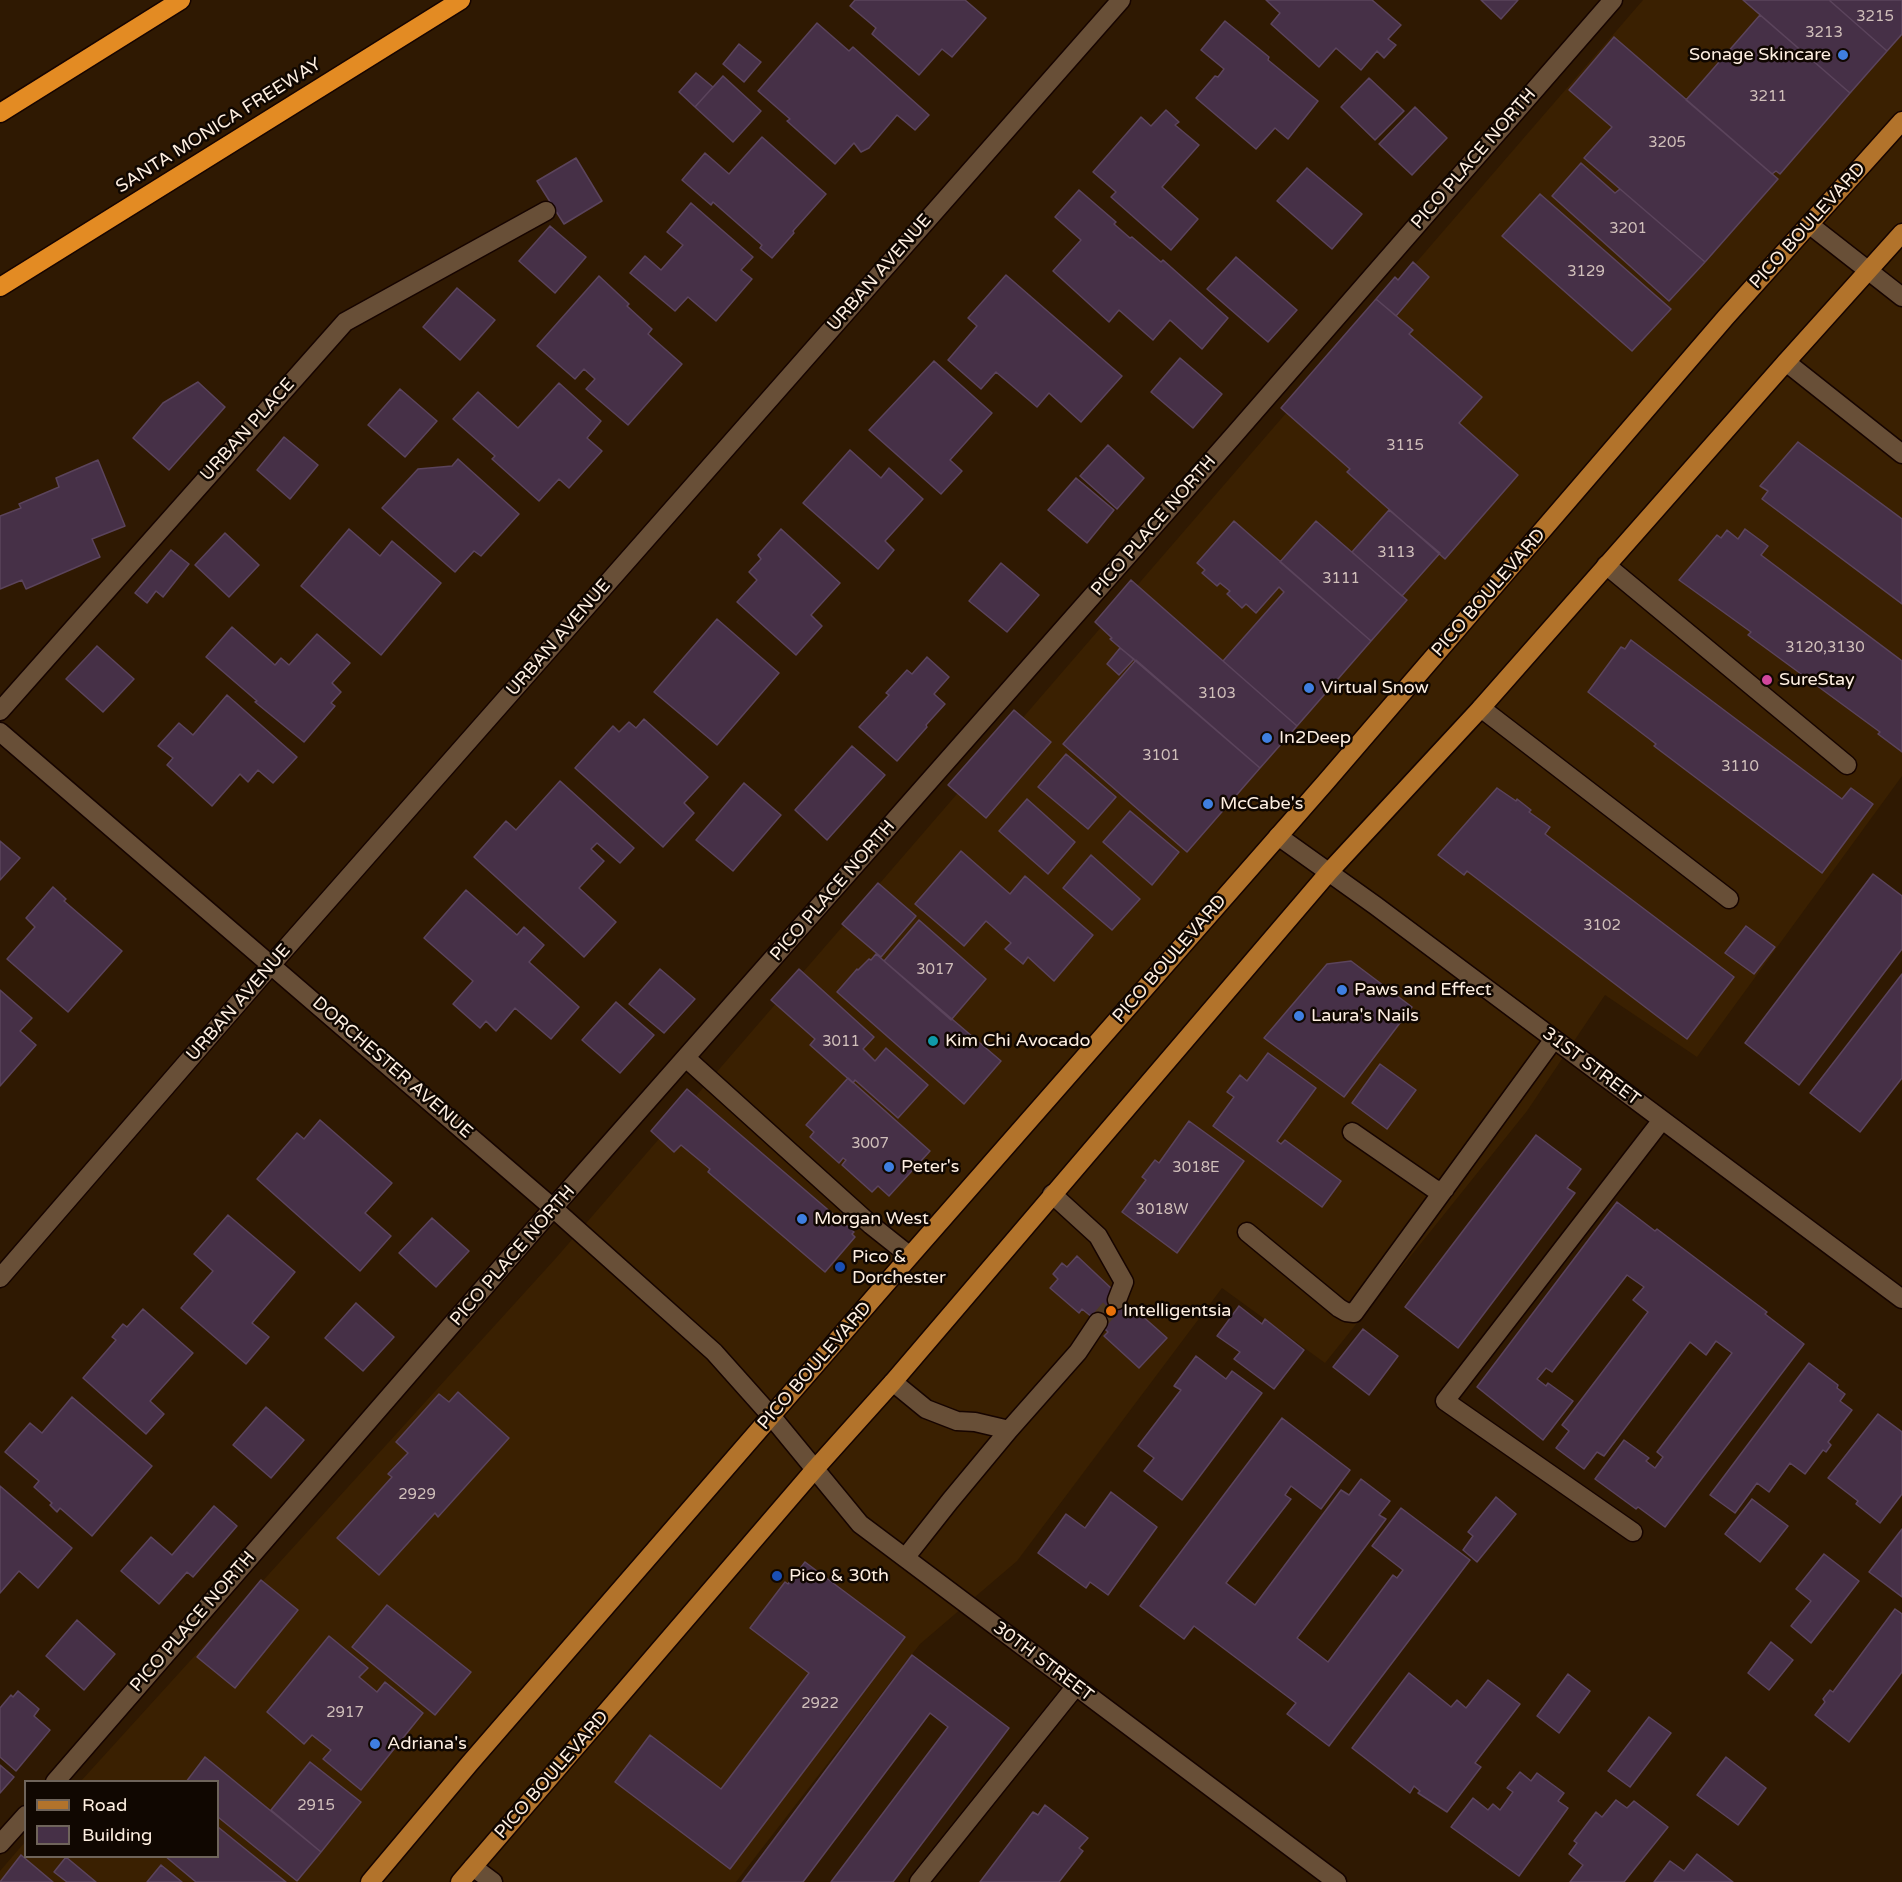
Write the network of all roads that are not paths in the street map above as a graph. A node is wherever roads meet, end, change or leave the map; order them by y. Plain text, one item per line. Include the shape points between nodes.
1 (163, 0) edge
2 (181, 0) edge
3 (461, 0) edge
4 (1120, 0) edge
5 (1612, 0) edge
6 (37, 90) junction
7 (0, 113) edge
8 (1902, 121) edge
9 (546, 211) dead end
10 (1810, 225) junction
11 (1902, 233) edge
12 (1869, 270) junction
13 (0, 287) edge
14 (1902, 297) edge
15 (1786, 362) junction
16 (1902, 454) edge
17 (1606, 565) junction
18 (1481, 708) junction
19 (0, 711) edge
20 (0, 732) edge
21 (1847, 765) dead end
22 (1278, 836) junction
23 (1329, 872) junction
24 (1729, 899) dead end
25 (272, 964) junction
26 (1554, 1039) junction
27 (686, 1058) junction
28 (1662, 1120) junction
29 (1352, 1132) dead end
30 (1445, 1189) junction
31 (1052, 1194) junction
32 (554, 1208) junction
33 (1247, 1232) dead end
34 (910, 1256) junction
35 (0, 1278) edge
36 (1902, 1299) edge
37 (1117, 1300) tunnel mouth
38 (1098, 1322) tunnel mouth
39 (893, 1382) junction
40 (772, 1417) junction
41 (1009, 1430) junction
42 (815, 1469) junction
43 (1633, 1532) dead end
44 (905, 1558) junction
45 (1076, 1686) junction
46 (57, 1780) edge
47 (24, 1817) edge
48 (0, 1844) edge
49 (473, 1867) junction
50 (370, 1882) edge
51 (460, 1882) edge
52 (493, 1882) edge
53 (919, 1882) edge
54 (1337, 1882) edge

1 - 6 highway
2 - 6 highway
3 - 13 highway, SANTA MONICA FREEWAY
4 - 25 street, URBAN AVENUE
5 - 27 street, PICO PLACE NORTH
6 - 7 highway
8 - 10 main road, PICO BOULEVARD
9 - 19 street, URBAN PLACE via 345,322
10 - 12 street
10 - 22 main road, PICO BOULEVARD
11 - 12 main road, PICO BOULEVARD
12 - 14 street
12 - 15 main road, PICO BOULEVARD
15 - 16 street
15 - 17 main road, PICO BOULEVARD
17 - 18 main road, PICO BOULEVARD
17 - 21 street
18 - 23 main road, PICO BOULEVARD
18 - 24 street
20 - 25 street, DORCHESTER AVENUE
22 - 23 street, 31ST STREET
22 - 34 main road, PICO BOULEVARD
23 - 26 street, 31ST STREET
23 - 31 main road, PICO BOULEVARD
25 - 32 street, DORCHESTER AVENUE
25 - 35 street, URBAN AVENUE
26 - 28 street, 31ST STREET
26 - 30 street
27 - 32 street, PICO PLACE NORTH
27 - 34 street
28 - 36 street, 31ST STREET
28 - 43 street via 1445,1401
29 - 30 street via 1433,1188
30 - 33 street via 1354,1313 1339,1308
31 - 37 street via 1098,1236 1124,1282
31 - 39 main road, PICO BOULEVARD
32 - 40 street, DORCHESTER AVENUE via 714,1352
32 - 46 street, PICO PLACE NORTH
34 - 40 main road, PICO BOULEVARD
38 - 41 street via 1078,1352
39 - 41 street via 936,1413 957,1421
39 - 42 main road, PICO BOULEVARD
40 - 42 street, 30TH STREET
40 - 50 main road, PICO BOULEVARD
41 - 44 street
42 - 44 street, 30TH STREET via 860,1524
42 - 49 main road, PICO BOULEVARD
44 - 45 street, 30TH STREET
45 - 53 street
45 - 54 street, 30TH STREET
47 - 48 street
49 - 51 main road, PICO BOULEVARD
49 - 52 street

